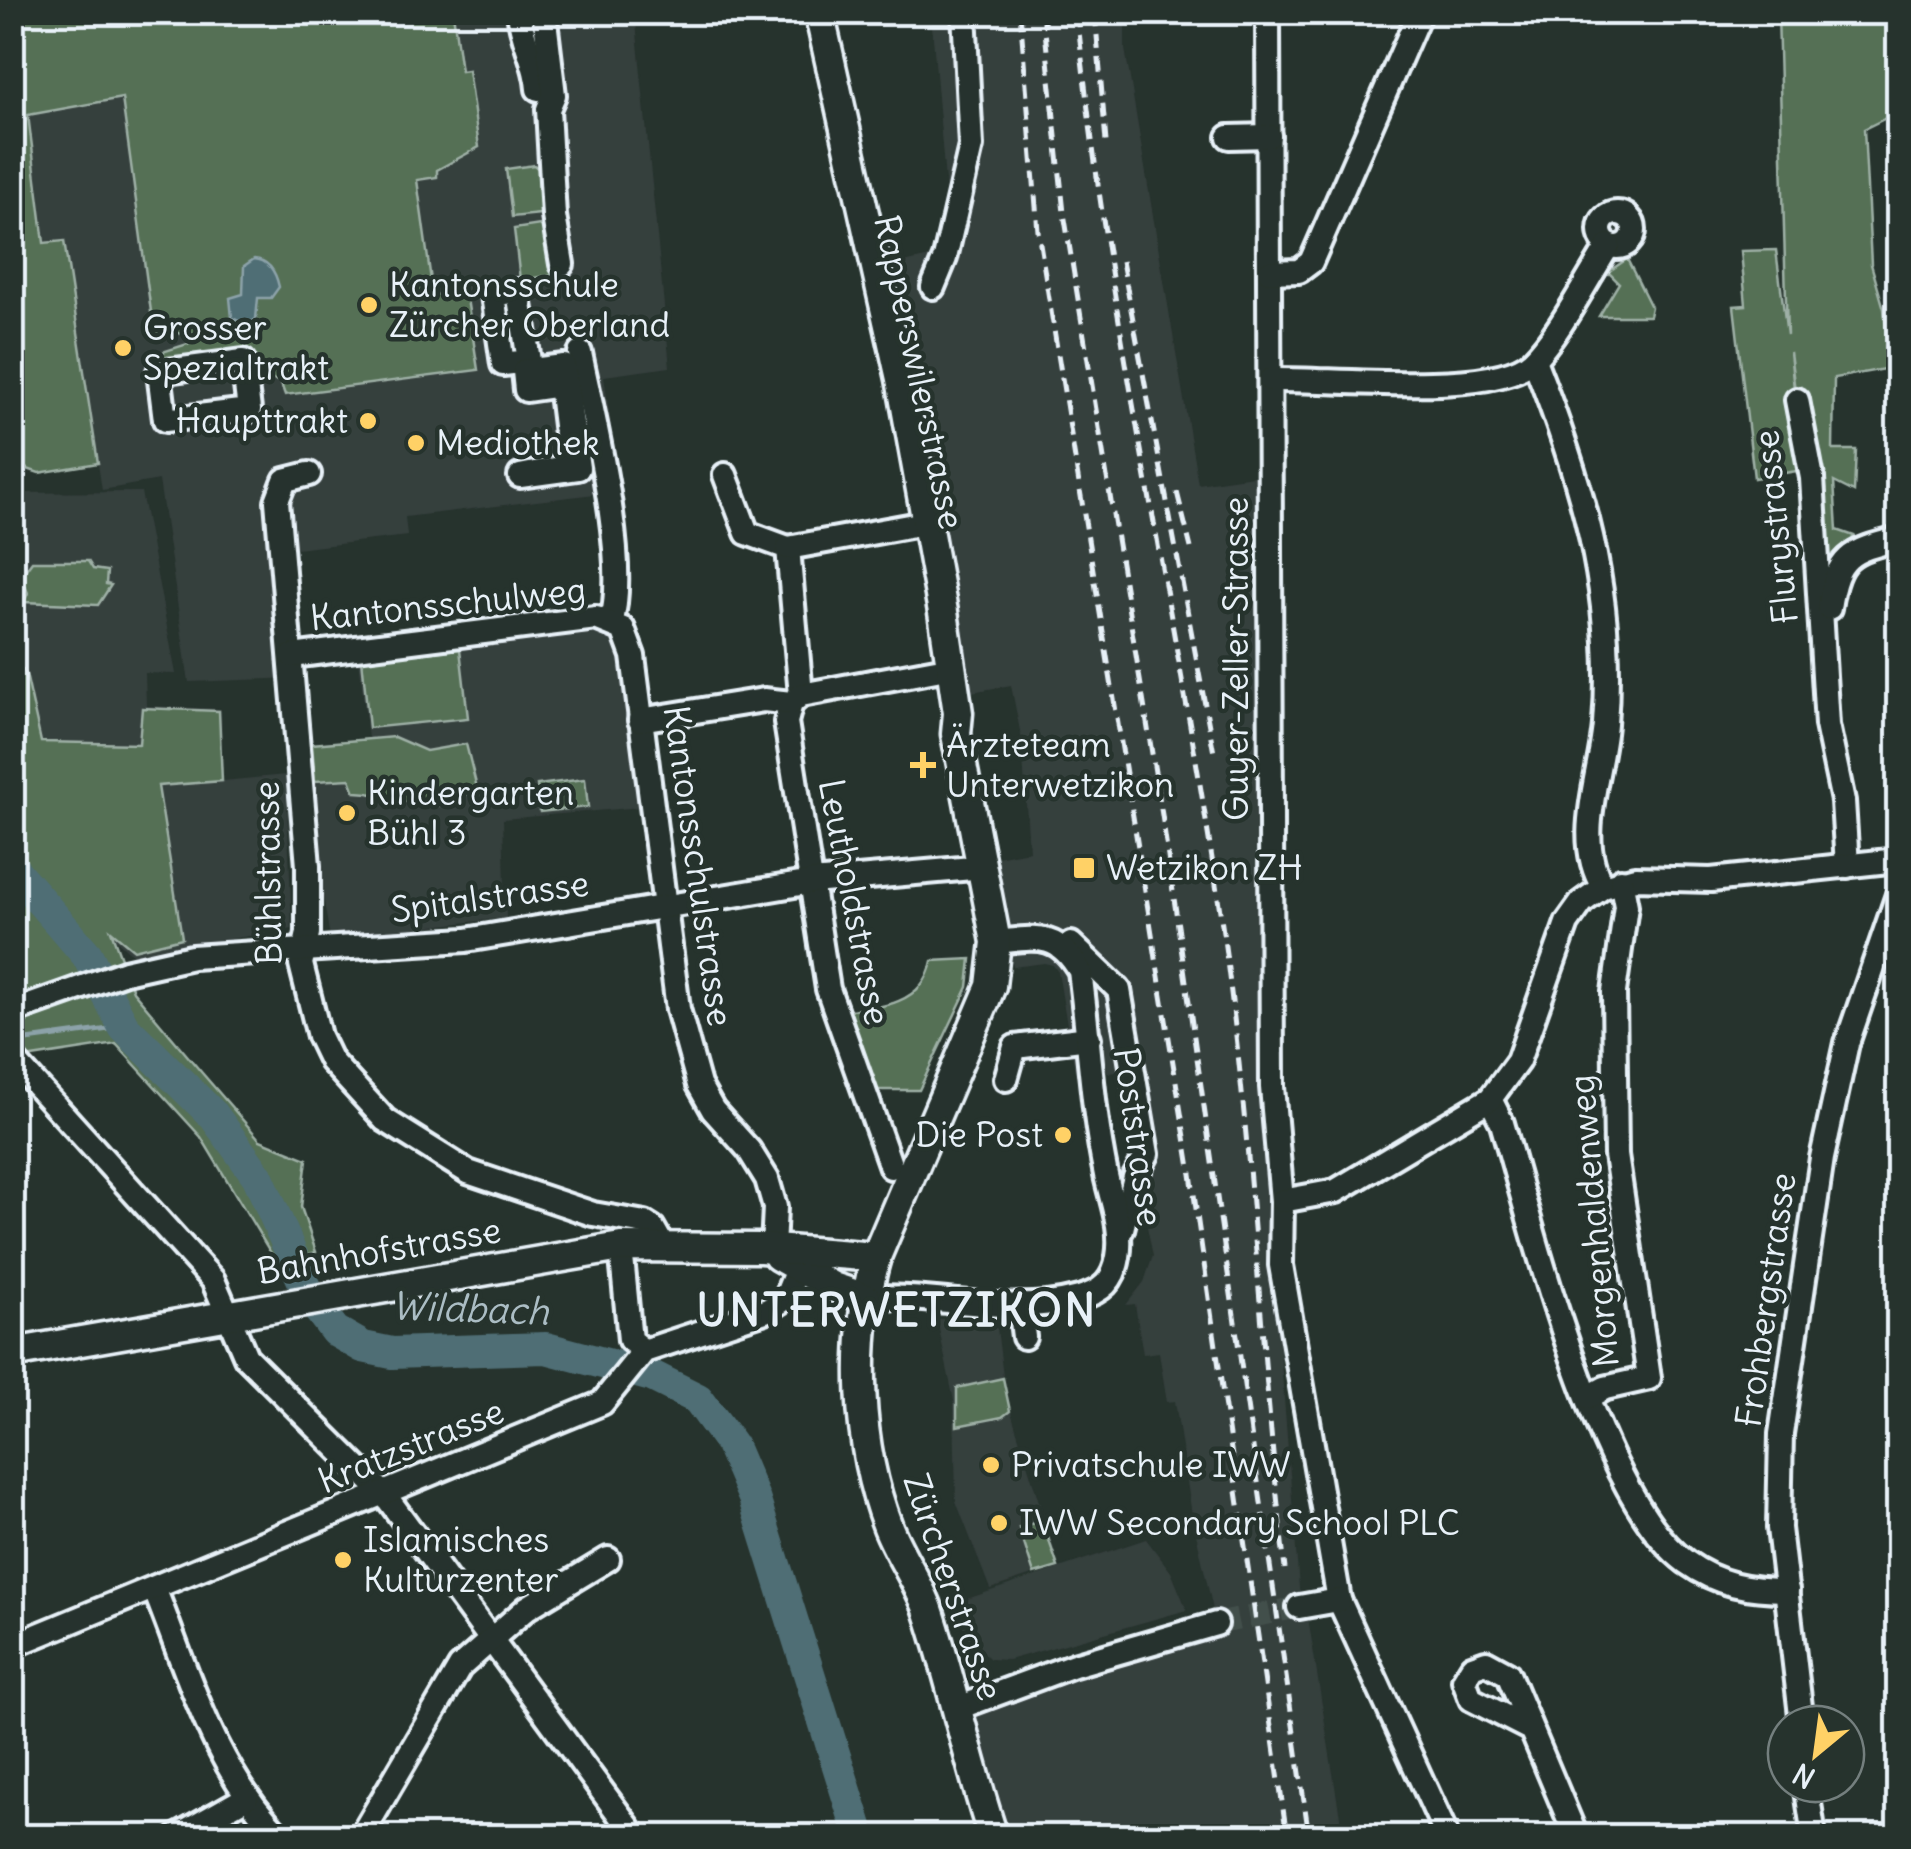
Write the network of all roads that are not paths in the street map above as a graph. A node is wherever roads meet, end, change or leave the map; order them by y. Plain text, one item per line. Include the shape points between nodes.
1 (519, 12) edge
2 (544, 12) edge
3 (964, 12) edge
4 (1268, 12) edge
5 (1420, 12) edge
6 (820, 18) edge
7 (548, 109) junction
8 (1269, 136) junction
9 (1229, 137) dead end
10 (1609, 245) dead end
11 (1270, 272) junction
12 (564, 275) dead end
13 (933, 287) dead end
14 (580, 353) dead end
15 (1534, 360) junction
16 (1270, 380) junction
17 (1797, 400) dead end
18 (520, 472) joint
19 (309, 474) dead end
20 (724, 475) dead end
21 (914, 525) junction
22 (1898, 538) edge
23 (788, 548) junction
24 (611, 623) junction
25 (1823, 648) junction
26 (292, 656) junction
27 (936, 670) junction
28 (796, 699) junction
29 (640, 720) junction
30 (956, 734) junction
31 (1898, 860) edge
32 (1847, 866) junction
33 (984, 867) junction
34 (812, 882) junction
35 (1612, 883) junction
36 (1898, 896) edge
37 (666, 906) junction
38 (996, 942) junction
39 (1060, 944) junction
40 (304, 948) junction
41 (12, 1012) edge
42 (1089, 1038) junction
43 (12, 1058) edge
44 (1006, 1080) dead end
45 (1490, 1099) junction
46 (891, 1167) dead end
47 (1282, 1201) junction
48 (1120, 1237) junction
49 (662, 1244) junction
50 (621, 1246) junction
51 (767, 1248) junction
52 (876, 1257) junction
53 (798, 1267) junction
54 (866, 1298) junction
55 (1020, 1305) junction
56 (228, 1316) junction
57 (1024, 1337) dead end
58 (12, 1353) edge
59 (642, 1354) junction
60 (1588, 1397) junction
61 (386, 1494) junction
62 (608, 1559) dead end
63 (154, 1588) junction
64 (1787, 1590) junction
65 (1339, 1600) junction
66 (1299, 1607) tunnel mouth
67 (1216, 1624) tunnel mouth
68 (491, 1636) junction
69 (12, 1646) edge
70 (1800, 1704) edge
71 (958, 1708) junction
72 (1530, 1729) dead end
73 (247, 1797) junction
74 (1809, 1804) edge
75 (178, 1836) edge
76 (280, 1836) edge
77 (361, 1836) edge
78 (635, 1836) edge
79 (993, 1836) edge
80 (1447, 1836) edge
81 (1576, 1836) edge
82 (1814, 1836) edge

1 - 7 street via 522,42 536,62 538,95
2 - 7 street via 554,94
3 - 13 street via 971,146
4 - 8 street, Guyer-Zeller-Strasse
5 - 11 street via 1311,262 1299,271
6 - 21 main road, Rapperswilerstrasse via 826,118 870,296
6 - 30 main road, Rapperswilerstrasse via 908,417 943,612
7 - 12 street
8 - 9 street
8 - 11 street, Guyer-Zeller-Strasse
10 - 15 street
11 - 16 street, Guyer-Zeller-Strasse
14 - 24 street via 618,591
15 - 16 street via 1503,376 1466,382
15 - 35 street via 1574,459 1594,543 1607,688 1588,844 1589,861
16 - 47 street, Guyer-Zeller-Strasse via 1272,1087
17 - 25 street, Flurystrasse via 1812,478
18 - 18 street via 578,468 564,366 524,370 526,390 560,386 570,466
19 - 26 street, Bühlstrasse via 292,476 280,487
20 - 23 street via 746,533
21 - 23 street
21 - 27 main road, Rapperswilerstrasse
22 - 25 street, Flurystrasse via 1858,548 1839,565
23 - 28 street, Leutholdstrasse
24 - 26 street, Kantonsschulweg via 596,618
24 - 29 street, Kantonsschulstrasse via 629,639
25 - 32 street, Flurystrasse
26 - 40 street, Bühlstrasse via 308,866
27 - 28 street
27 - 30 main road, Rapperswilerstrasse via 943,714
28 - 29 street
28 - 34 street, Leutholdstrasse via 786,722
29 - 37 street, Kantonsschulstrasse
30 - 33 main road, Rapperswilerstrasse
31 - 32 street
32 - 35 street
33 - 34 street, Spitalstrasse
33 - 38 main road, Rapperswilerstrasse
34 - 37 street, Spitalstrasse
34 - 46 street, Leutholdstrasse via 828,989
35 - 45 street via 1582,902 1566,923 1518,1061
35 - 60 street, Morgenhaldenweg via 1626,906 1614,992 1616,1155 1648,1378
36 - 64 street, Frohbergstrasse via 1853,1020 1822,1158 1780,1434 1779,1528
37 - 40 street, Spitalstrasse via 466,940
37 - 51 street, Kantonsschulstrasse via 678,1009 699,1084 767,1179 775,1207
38 - 39 street via 1042,938
38 - 52 main road via 992,986
39 - 42 street, Poststrasse via 1080,971
39 - 48 street via 1076,945 1119,990 1147,1154
40 - 41 street, Spitalstrasse via 192,957 124,972
40 - 49 street, Bühlstrasse via 301,964 319,1036 346,1083 385,1120 468,1172 644,1224
42 - 44 street via 1015,1047
42 - 48 street, Poststrasse
43 - 56 street via 214,1280
45 - 47 street via 1336,1191
45 - 60 street
47 - 65 street, Guyer-Zeller-Strasse via 1281,1265
48 - 55 street, Poststrasse via 1112,1276 1100,1291
49 - 50 main road, Bahnhofstrasse
49 - 51 main road, Bahnhofstrasse
50 - 56 main road, Bahnhofstrasse
50 - 59 street via 630,1340
51 - 52 main road, Bahnhofstrasse
51 - 53 main road, Bahnhofstrasse
52 - 54 main road
53 - 54 main road, Bahnhofstrasse
53 - 59 street via 785,1299 768,1310
54 - 55 street, Poststrasse
54 - 71 main road, Zürcherstrasse via 862,1382 877,1493 927,1605
55 - 57 street
56 - 58 main road, Bahnhofstrasse
56 - 61 street via 246,1356
59 - 61 street, Kratzstrasse via 602,1403
60 - 64 street via 1659,1536 1686,1562 1734,1586
61 - 63 street, Kratzstrasse
61 - 68 street
62 - 68 street
63 - 69 street, Kratzstrasse
63 - 73 street via 221,1755
64 - 70 street, Frohbergstrasse
65 - 66 street
65 - 80 street, Guyer-Zeller-Strasse
67 - 71 street
68 - 77 street via 436,1703
68 - 78 street
71 - 79 main road, Zürcherstrasse
72 - 81 street
73 - 75 street
73 - 76 street
74 - 82 street

